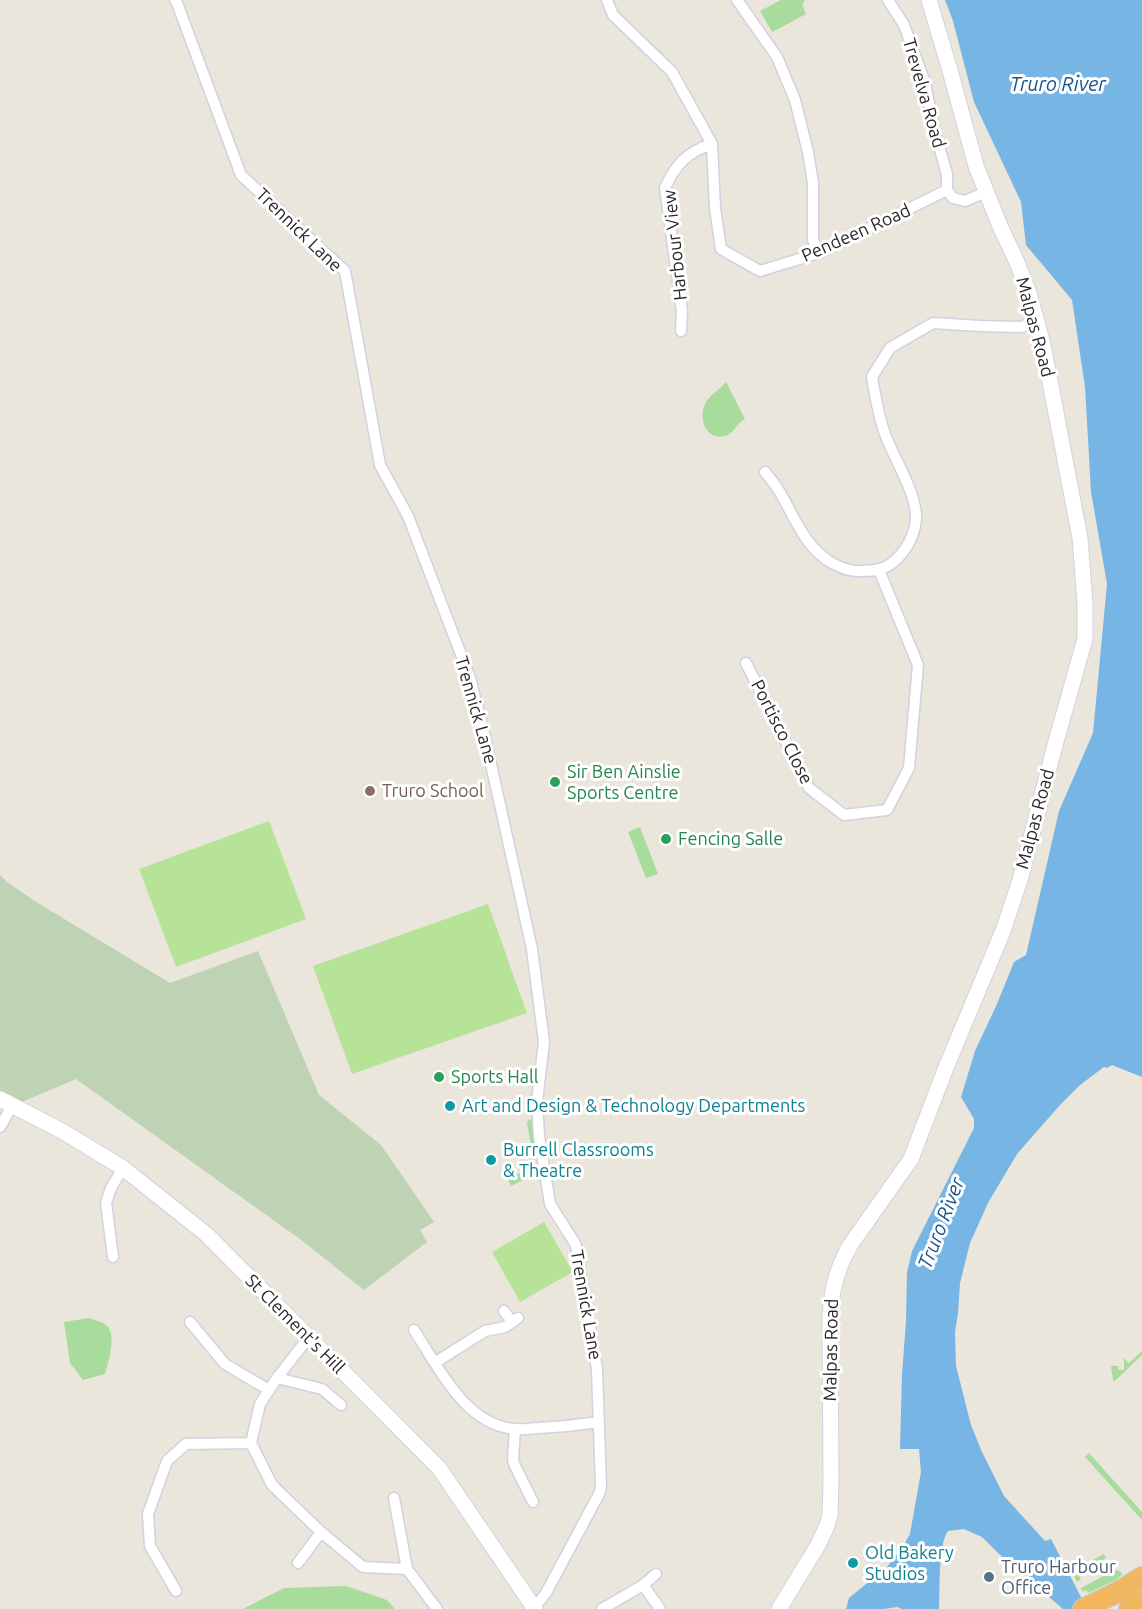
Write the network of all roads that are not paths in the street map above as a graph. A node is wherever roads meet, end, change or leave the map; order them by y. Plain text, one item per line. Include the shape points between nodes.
1 (175, 0) edge
2 (607, 0) edge
3 (737, 0) edge
4 (888, 0) edge
5 (929, 0) edge
6 (712, 144) junction
7 (947, 190) junction
8 (986, 192) junction
9 (819, 253) junction
10 (1035, 320) junction
11 (681, 331) dead end
12 (765, 472) dead end
13 (879, 570) junction
14 (746, 663) dead end
15 (6, 1102) edge
16 (0, 1127) edge
17 (123, 1168) junction
18 (113, 1257) dead end
19 (504, 1311) dead end
20 (190, 1322) dead end
21 (414, 1329) dead end
22 (309, 1337) junction
23 (436, 1362) junction
24 (277, 1378) junction
25 (269, 1390) junction
26 (341, 1405) dead end
27 (599, 1422) junction
28 (515, 1430) junction
29 (251, 1443) junction
30 (394, 1498) dead end
31 (533, 1502) dead end
32 (321, 1532) junction
33 (298, 1563) dead end
34 (407, 1569) junction
35 (656, 1574) dead end
36 (1142, 1577) edge
37 (643, 1584) junction
38 (176, 1591) dead end
39 (1142, 1601) edge
40 (1091, 1606) edge
41 (437, 1609) edge
42 (535, 1609) edge
43 (602, 1609) edge
44 (660, 1609) edge
45 (779, 1609) edge
46 (1130, 1609) edge

1 - 27 street, Trennick Lane via 241,175 345,271 381,465 408,516 470,678 531,942 544,1042 537,1102 539,1136 550,1204 576,1245 597,1369
2 - 6 street via 614,15 672,72
3 - 9 street via 777,57 795,100 813,183 813,240
4 - 7 street, Trevelva Road via 904,25 925,83 947,174
5 - 8 street, Malpas Road
6 - 9 street, Pendeen Road via 721,249 760,271
6 - 11 street, Harbour View via 683,160 664,188 682,311
7 - 8 street via 953,198 964,201
7 - 9 street, Pendeen Road
8 - 10 street, Malpas Road via 1029,293
10 - 13 street via 1022,327 933,323 890,348 872,377 883,430 914,502 916,517 914,533 901,555
10 - 45 street, Malpas Road via 1080,538 1085,639 1003,931 910,1159 844,1255 835,1278 830,1318 830,1516 818,1545
12 - 13 street via 819,554 855,572
13 - 14 street, Portisco Close via 918,664 909,768 887,810 844,815 809,788
15 - 16 street
15 - 17 street, St Clement's Hill
17 - 18 street via 106,1203
17 - 22 street, St Clement's Hill via 206,1234
19 - 23 street via 515,1320 485,1332
20 - 25 street via 225,1364
21 - 23 street
22 - 24 street
22 - 42 street, St Clement's Hill via 439,1468
23 - 28 street via 457,1395 474,1412
24 - 25 street
24 - 26 street via 321,1389
25 - 29 street via 260,1404
27 - 28 street
27 - 42 street, Trennick Lane via 599,1494
28 - 31 street via 513,1460
29 - 32 street via 272,1485
29 - 38 street via 186,1444 167,1461 148,1514 150,1546
30 - 34 street
32 - 33 street
32 - 34 street via 363,1567
34 - 41 street
35 - 37 street
36 - 40 highway
37 - 43 street
37 - 44 street
39 - 46 highway

